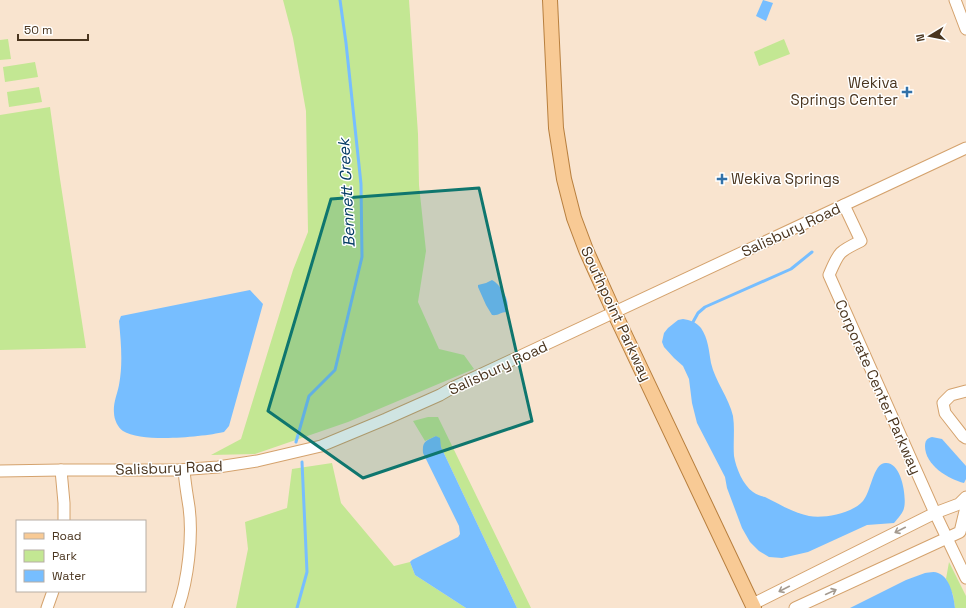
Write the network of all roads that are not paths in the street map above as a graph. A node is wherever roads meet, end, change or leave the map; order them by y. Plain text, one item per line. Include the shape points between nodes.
1 (550, 0) edge
2 (955, 0) edge
3 (966, 29) edge
4 (966, 148) edge
5 (844, 205) junction
6 (614, 312) junction
7 (966, 391) edge
8 (966, 438) edge
9 (61, 470) junction
10 (184, 470) junction
11 (0, 471) edge
12 (966, 497) edge
13 (966, 507) edge
14 (935, 513) junction
15 (64, 520) edge
16 (947, 539) junction
17 (966, 578) edge
18 (53, 592) edge
19 (754, 606) edge
20 (47, 608) edge
21 (178, 608) edge
22 (795, 608) edge

1 - 6 main road, Southpoint Parkway via 556,128 564,180 586,250
2 - 3 street
4 - 5 street, Salisbury Road
5 - 6 street, Salisbury Road
5 - 14 street, Corporate Center Parkway via 861,240 837,255 829,275
6 - 10 street, Salisbury Road via 440,395 321,446 257,461
6 - 19 main road, Southpoint Parkway
7 - 8 street via 951,394 943,403 945,413
9 - 10 street, Salisbury Road
9 - 11 street, Salisbury Road
9 - 15 street
10 - 21 street via 190,529 184,585
12 - 14 street via 959,504
13 - 16 street via 960,532
14 - 16 street, Corporate Center Parkway
14 -> 19 street
16 - 17 street, Corporate Center Parkway
22 -> 16 street
18 - 20 street

